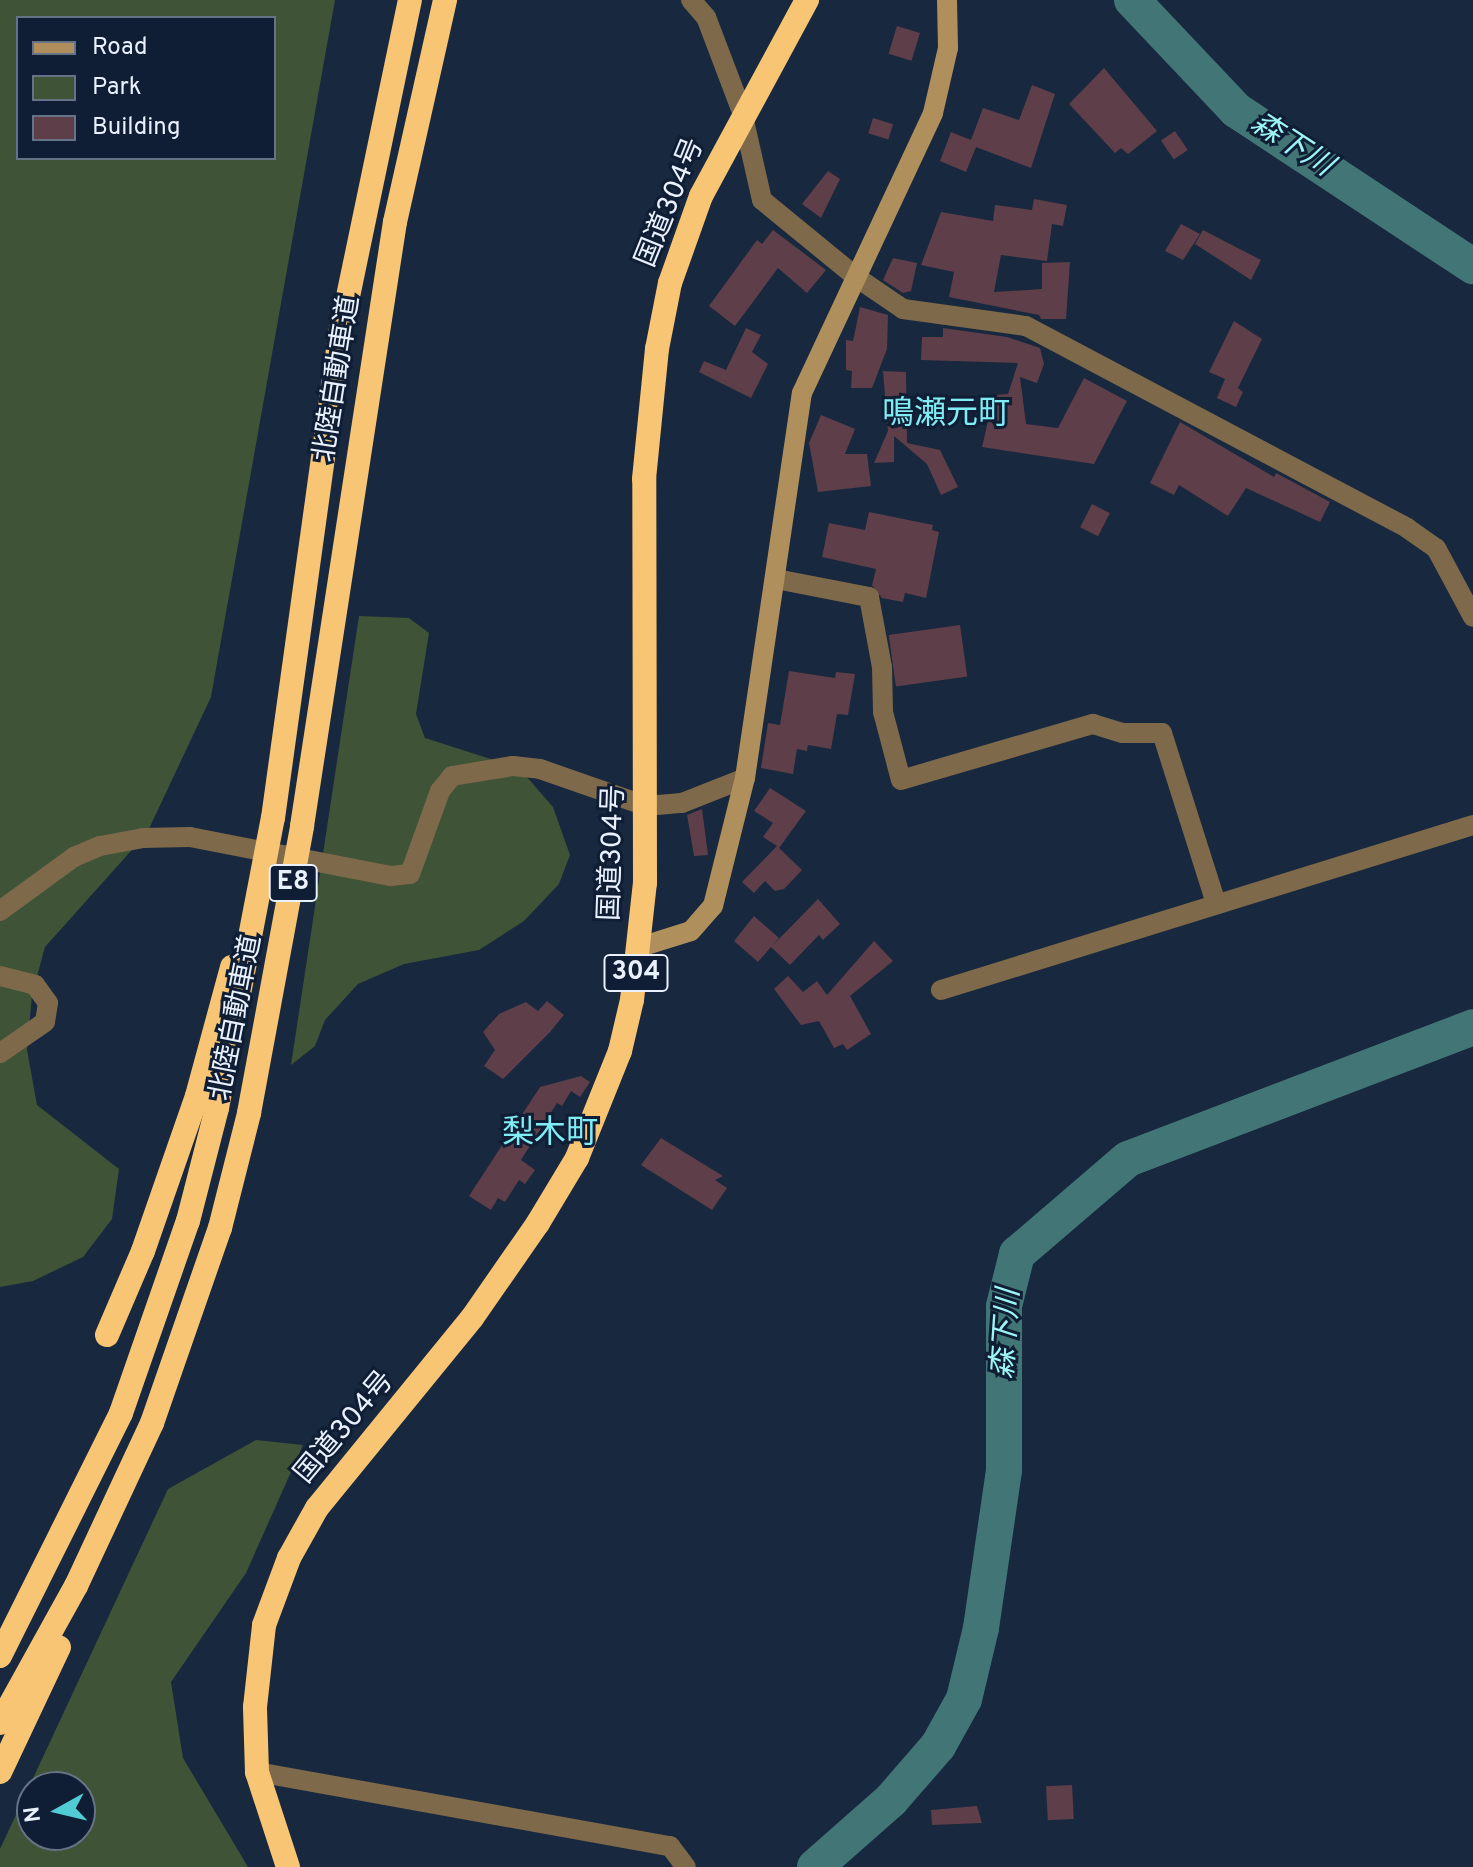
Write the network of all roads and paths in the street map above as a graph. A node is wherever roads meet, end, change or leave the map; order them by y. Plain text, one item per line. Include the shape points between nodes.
1 (410, 0) edge
2 (445, 0) edge
3 (691, 0) edge
4 (807, 0) edge
5 (947, 0) edge
6 (742, 112) junction
7 (856, 277) junction
8 (776, 579) junction
9 (1473, 617) edge
10 (295, 644) junction
11 (745, 778) junction
12 (646, 806) junction
13 (1473, 825) edge
14 (1216, 903) junction
15 (0, 911) edge
16 (640, 947) junction
17 (0, 976) edge
18 (941, 990) dead end
19 (0, 1053) edge
20 (107, 1335) dead end
21 (116, 1508) junction
22 (0, 1656) edge
23 (0, 1723) edge
24 (0, 1772) edge
25 (257, 1772) junction
26 (288, 1867) edge
27 (686, 1867) edge

1 - 10 highway, 北陸自動車道 / E8 via 358,233
2 - 21 highway, 北陸自動車道 / E8 via 390,250 302,826 249,1113 185,1333
3 - 6 street via 706,17
4 - 6 highway, 国道304号 / 304
5 - 7 street via 948,48 933,113
6 - 7 street via 762,200
6 - 12 highway, 国道304号 / 304 via 701,196 670,283 647,417
7 - 8 street via 802,393
7 - 9 street via 903,309 1026,326 1407,528 1436,548
8 - 11 street
8 - 14 street via 869,597 882,667 883,712 901,780 1093,724 1123,733 1162,733
10 - 20 highway via 244,918 205,1068 143,1251
10 - 22 highway, 北陸自動車道 / E8 via 273,818 241,995 188,1221 121,1413
11 - 12 street via 682,803
11 - 16 street via 705,920 691,931
12 - 15 street via 540,769 513,766 452,776 440,791 410,874 391,876 190,837 100,846 36,881
12 - 16 highway, 国道304号 / 304
13 - 14 street
14 - 18 street
16 - 25 highway, 国道304号 / 304 via 620,1051 577,1158 472,1318 317,1508 289,1558 264,1625 255,1707
17 - 19 street via 35,985 48,1003 45,1022
21 - 23 highway, 北陸自動車道 / E8
21 - 24 highway via 44,1682
25 - 26 highway, 国道304号 / 304
25 - 27 street via 670,1846

